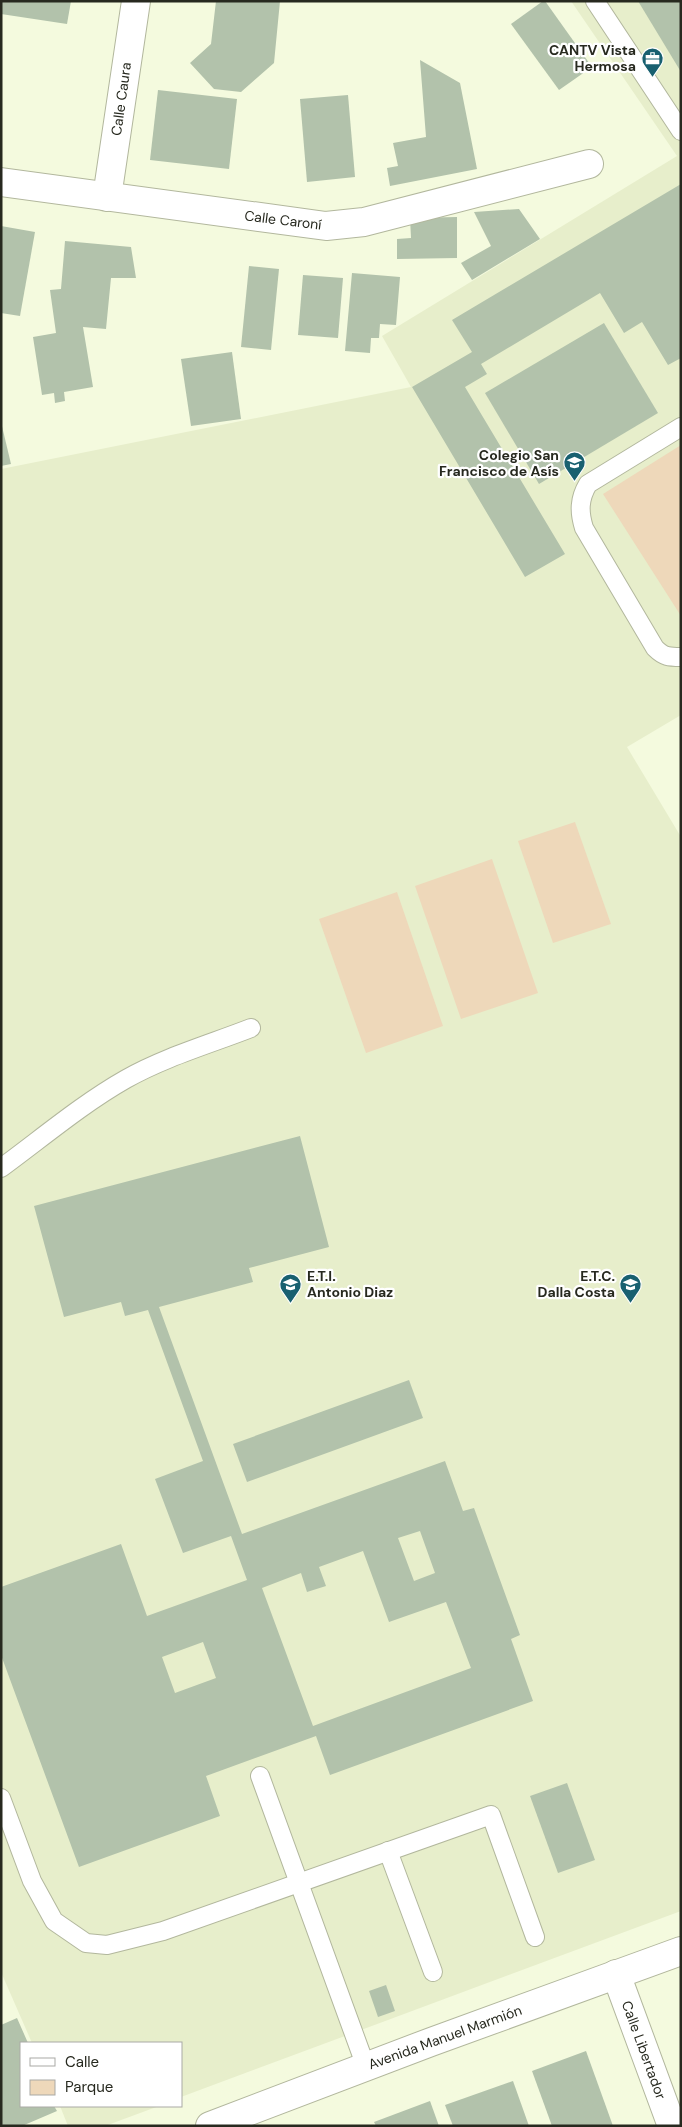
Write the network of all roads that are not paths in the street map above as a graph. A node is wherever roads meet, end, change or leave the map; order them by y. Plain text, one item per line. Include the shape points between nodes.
1 (136, 1) edge
2 (595, 1) edge
3 (681, 131) edge
4 (589, 164) dead end
5 (1, 182) edge
6 (107, 197) junction
7 (681, 427) edge
8 (681, 656) edge
9 (251, 1028) dead end
10 (1, 1168) edge
11 (260, 1776) dead end
12 (1, 1798) edge
13 (388, 1851) junction
14 (299, 1883) junction
15 (535, 1938) dead end
16 (681, 1951) edge
17 (433, 1972) dead end
18 (616, 1974) junction
19 (366, 2067) junction
20 (210, 2126) edge
21 (672, 2126) edge

1 - 6 street, Calle Caura
2 - 3 lane
4 - 6 street, Calle Caroní via 364,222 326,226
5 - 6 street, Calle Caroní
7 - 8 lane via 588,484 582,493 580,515 584,528 655,648 670,658
9 - 10 lane via 128,1078 94,1098
11 - 14 lane
12 - 14 lane via 32,1880 54,1921 86,1943 107,1945 127,1942
13 - 14 lane
13 - 15 lane via 491,1815
13 - 17 lane
14 - 19 lane
16 - 18 street, Avenida Manuel Marmión
18 - 19 street, Avenida Manuel Marmión
18 - 21 street, Calle Libertador
19 - 20 street, Avenida Manuel Marmión

